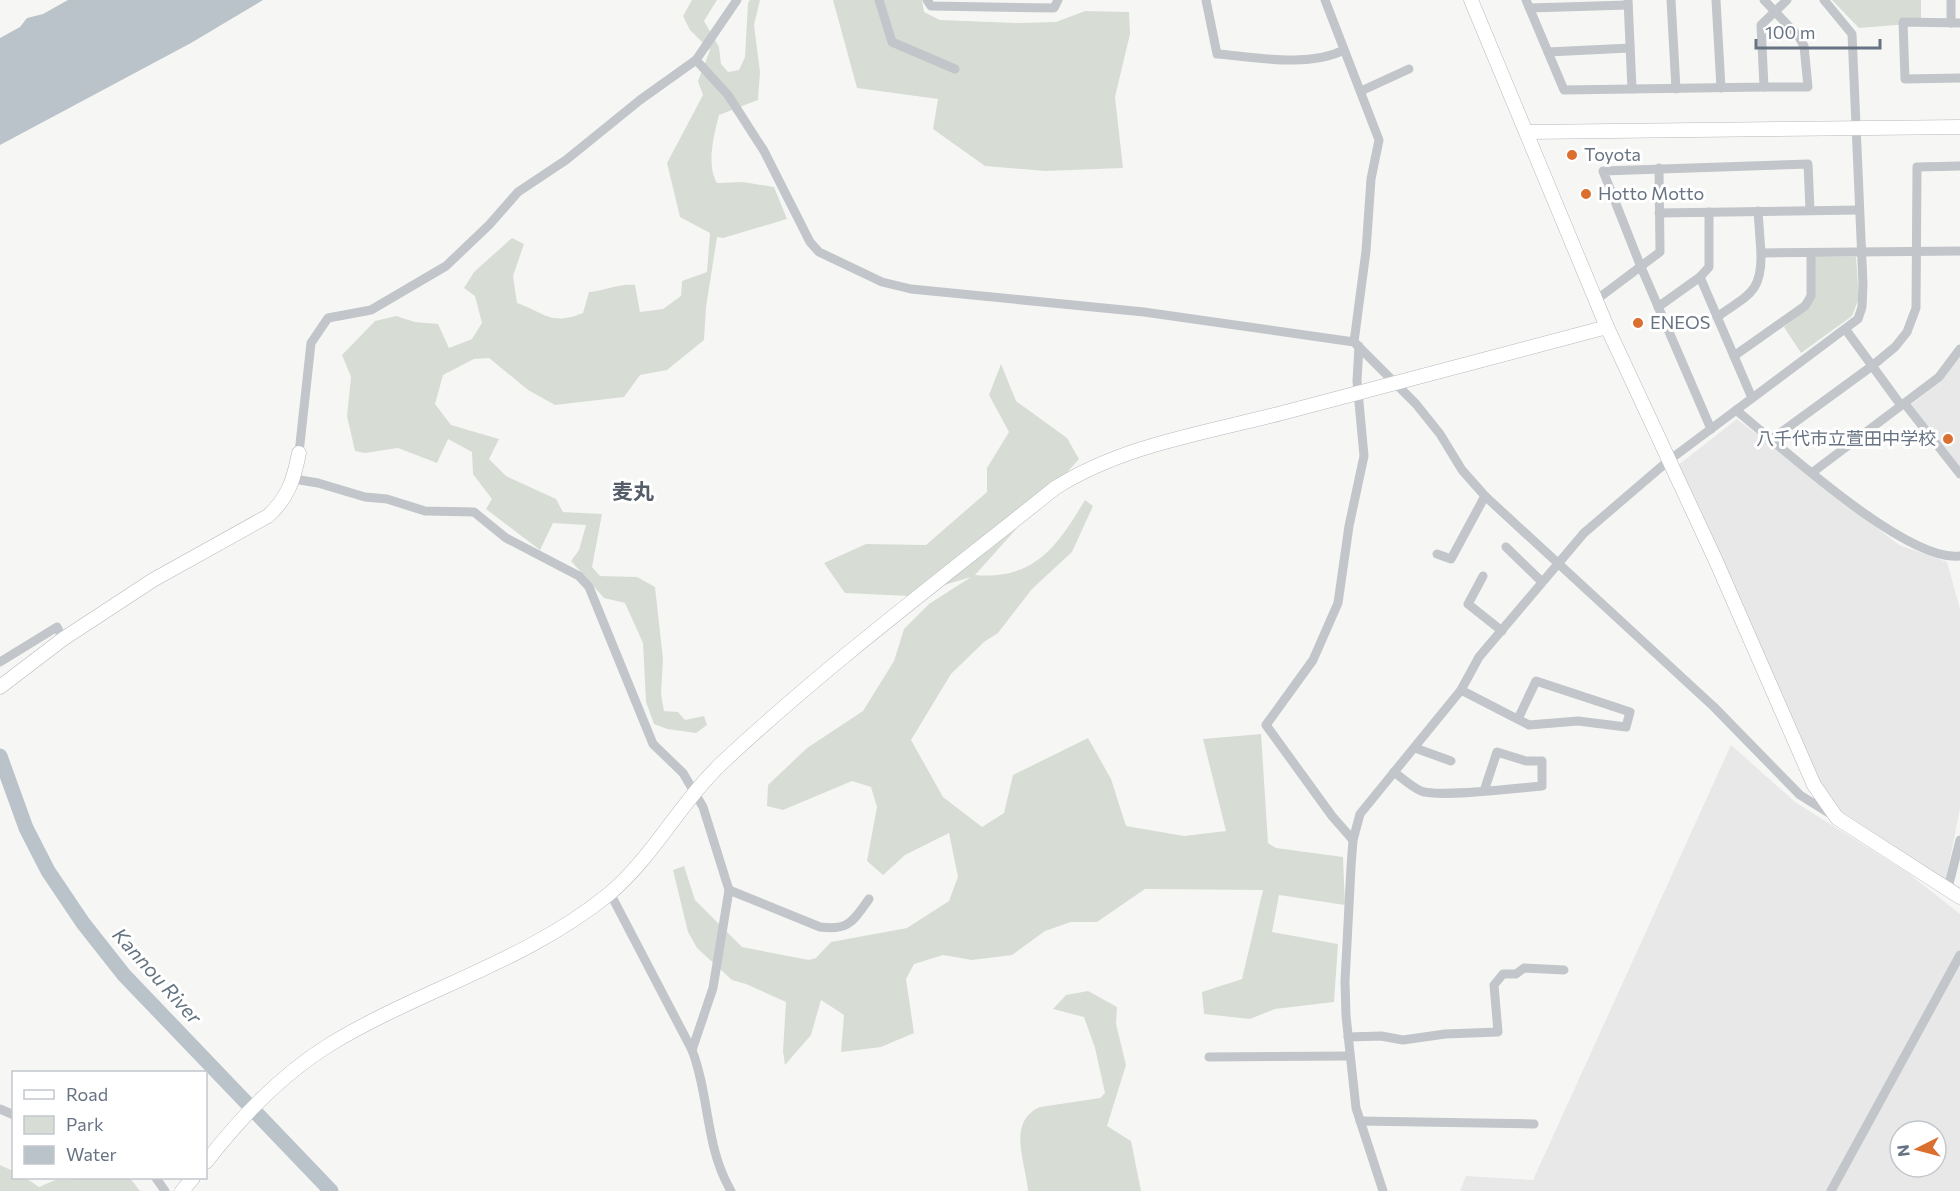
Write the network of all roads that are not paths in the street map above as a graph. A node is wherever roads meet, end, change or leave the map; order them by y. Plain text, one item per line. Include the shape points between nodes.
1 (737, 0) edge
2 (879, 0) edge
3 (927, 0) edge
4 (1058, 0) edge
5 (1206, 0) edge
6 (1325, 0) edge
7 (1471, 0) edge
8 (1671, 0) edge
9 (1716, 0) edge
10 (1764, 0) edge
11 (1787, 0) edge
12 (1824, 0) edge
13 (1951, 0) edge
14 (1628, 2) edge
15 (1003, 4) edge
16 (1528, 4) edge
17 (1774, 12) junction
18 (1955, 23) edge
19 (1630, 48) junction
20 (1344, 50) junction
21 (1548, 52) junction
22 (696, 60) junction
23 (955, 69) dead end
24 (1409, 69) dead end
25 (1960, 78) edge
26 (1764, 87) junction
27 (1721, 88) junction
28 (1632, 89) junction
29 (1676, 89) junction
30 (1361, 91) junction
31 (1960, 127) edge
32 (1855, 128) junction
33 (1528, 132) junction
34 (1960, 166) edge
35 (1659, 168) junction
36 (1810, 210) junction
37 (1859, 210) junction
38 (1758, 211) junction
39 (1709, 212) junction
40 (1659, 213) junction
41 (1960, 251) edge
42 (1811, 252) junction
43 (1916, 252) junction
44 (1761, 253) junction
45 (1862, 253) junction
46 (1641, 267) junction
47 (1700, 277) junction
48 (1596, 300) junction
49 (1658, 307) junction
50 (1717, 317) junction
51 (1607, 327) junction
52 (1846, 330) junction
53 (1356, 344) junction
54 (1960, 349) edge
55 (1734, 356) junction
56 (1872, 366) junction
57 (1396, 384) junction
58 (1360, 393) junction
59 (1752, 398) junction
60 (1903, 404) junction
61 (1737, 410) junction
62 (1711, 429) junction
63 (1772, 439) junction
64 (299, 453) joint
65 (1668, 461) junction
66 (1813, 472) junction
67 (1960, 474) edge
68 (294, 479) junction
69 (1485, 496) junction
70 (1506, 547) dead end
71 (1437, 554) dead end
72 (1960, 556) edge
73 (1557, 563) junction
74 (1483, 576) dead end
75 (1541, 581) junction
76 (1502, 631) junction
77 (63, 639) junction
78 (0, 662) edge
79 (2, 686) edge
80 (1461, 690) junction
81 (1518, 720) junction
82 (1415, 748) junction
83 (1451, 761) dead end
84 (1394, 772) junction
85 (1484, 791) junction
86 (695, 794) junction
87 (1837, 818) junction
88 (1353, 840) junction
89 (1960, 840) edge
90 (1948, 888) junction
91 (729, 890) junction
92 (610, 893) junction
93 (1960, 897) edge
94 (869, 899) dead end
95 (1960, 955) edge
96 (1564, 970) dead end
97 (1348, 1037) junction
98 (692, 1050) junction
99 (1209, 1056) dead end
100 (1350, 1056) junction
101 (1360, 1122) junction
102 (1534, 1124) dead end
103 (207, 1161) edge
104 (192, 1179) edge
105 (182, 1191) edge
106 (731, 1191) edge
107 (1383, 1191) edge
108 (1832, 1191) edge

1 - 22 street
2 - 23 street via 892,42
3 - 15 street via 931,6
4 - 15 street via 1054,8
5 - 20 street via 1217,54 1296,59 1333,56
6 - 20 street
7 - 33 street
8 - 29 street
9 - 27 street
10 - 17 street
11 - 17 street
12 - 32 street via 1851,34
13 - 18 street
14 - 16 street
14 - 19 street
16 - 21 street
17 - 26 street via 1761,25
17 - 26 street via 1804,46 1808,87
18 - 25 street via 1903,22 1905,79
19 - 21 street
19 - 28 street
20 - 30 street
21 - 28 street via 1564,90
22 - 53 street via 729,95 764,151 810,242 819,252 882,282 936,293 1144,312
22 - 64 street via 518,192 446,266 370,310 327,318 310,343
24 - 30 street
26 - 27 street
27 - 29 street
28 - 29 street
30 - 53 street via 1379,140 1371,179
31 - 32 street
32 - 33 street
32 - 37 street
33 - 48 street
34 - 43 street via 1917,167
35 - 36 street via 1808,165
35 - 40 street
35 - 46 street via 1603,171
36 - 37 street
36 - 38 street
37 - 45 street
38 - 39 street
38 - 44 street
39 - 40 street
39 - 47 street via 1711,260
40 - 46 street via 1660,252
41 - 43 street
42 - 44 street
42 - 45 street
42 - 55 street via 1811,296 1805,306
43 - 45 street
43 - 56 street via 1916,308 1907,332
44 - 50 street via 1756,288
45 - 52 street via 1862,307 1858,319
46 - 48 street
46 - 49 street
47 - 49 street
47 - 50 street
48 - 51 street
49 - 62 street
50 - 55 street
51 - 57 street
51 - 65 street
52 - 56 street
52 - 59 street
53 - 57 street
53 - 58 street
54 - 60 street via 1939,377
55 - 59 street
56 - 60 street
56 - 63 street
57 - 58 street
57 - 69 street via 1422,411
58 - 86 street via 1131,451 1076,474 861,644 722,763
58 - 88 street via 1364,456 1338,603 1313,660 1266,725
59 - 61 street
60 - 66 street
60 - 67 street
61 - 62 street
61 - 63 street
62 - 65 street
63 - 66 street
64 - 68 street
65 - 73 street via 1617,502
65 - 87 street via 1814,785
66 - 72 street via 1846,500 1914,544 1948,557
68 - 77 street via 280,506 268,516 153,580
68 - 86 street via 425,511 474,512 506,538 579,576 589,587 653,744 683,773
69 - 71 street via 1451,559
69 - 73 street
70 - 75 street
73 - 75 street
73 - 87 street via 1714,707 1800,795
74 - 76 street via 1468,604
75 - 76 street
76 - 80 street via 1479,657
77 - 78 street via 57,627
77 - 79 street
80 - 81 street
80 - 82 street
81 - 81 street via 1529,725 1578,722 1626,727 1630,712 1536,681
82 - 83 street
82 - 84 street
84 - 85 street via 1421,791
84 - 88 street via 1360,814
85 - 85 street via 1542,786 1542,761 1526,762 1497,752
86 - 91 street via 717,847
86 - 92 street
87 - 90 street
88 - 97 street via 1345,981
89 - 90 street
90 - 93 street
91 - 94 street via 820,927 835,929 854,920
91 - 98 street via 713,988
92 - 98 street
92 - 103 street via 543,939 330,1044 271,1090
95 - 108 street
96 - 97 street via 1524,968 1516,974 1503,974 1494,985 1498,1032 1403,1040 1381,1035
97 - 100 street
98 - 106 street via 702,1077 714,1154
99 - 100 street
100 - 101 street
101 - 102 street
101 - 107 street
104 - 105 street

